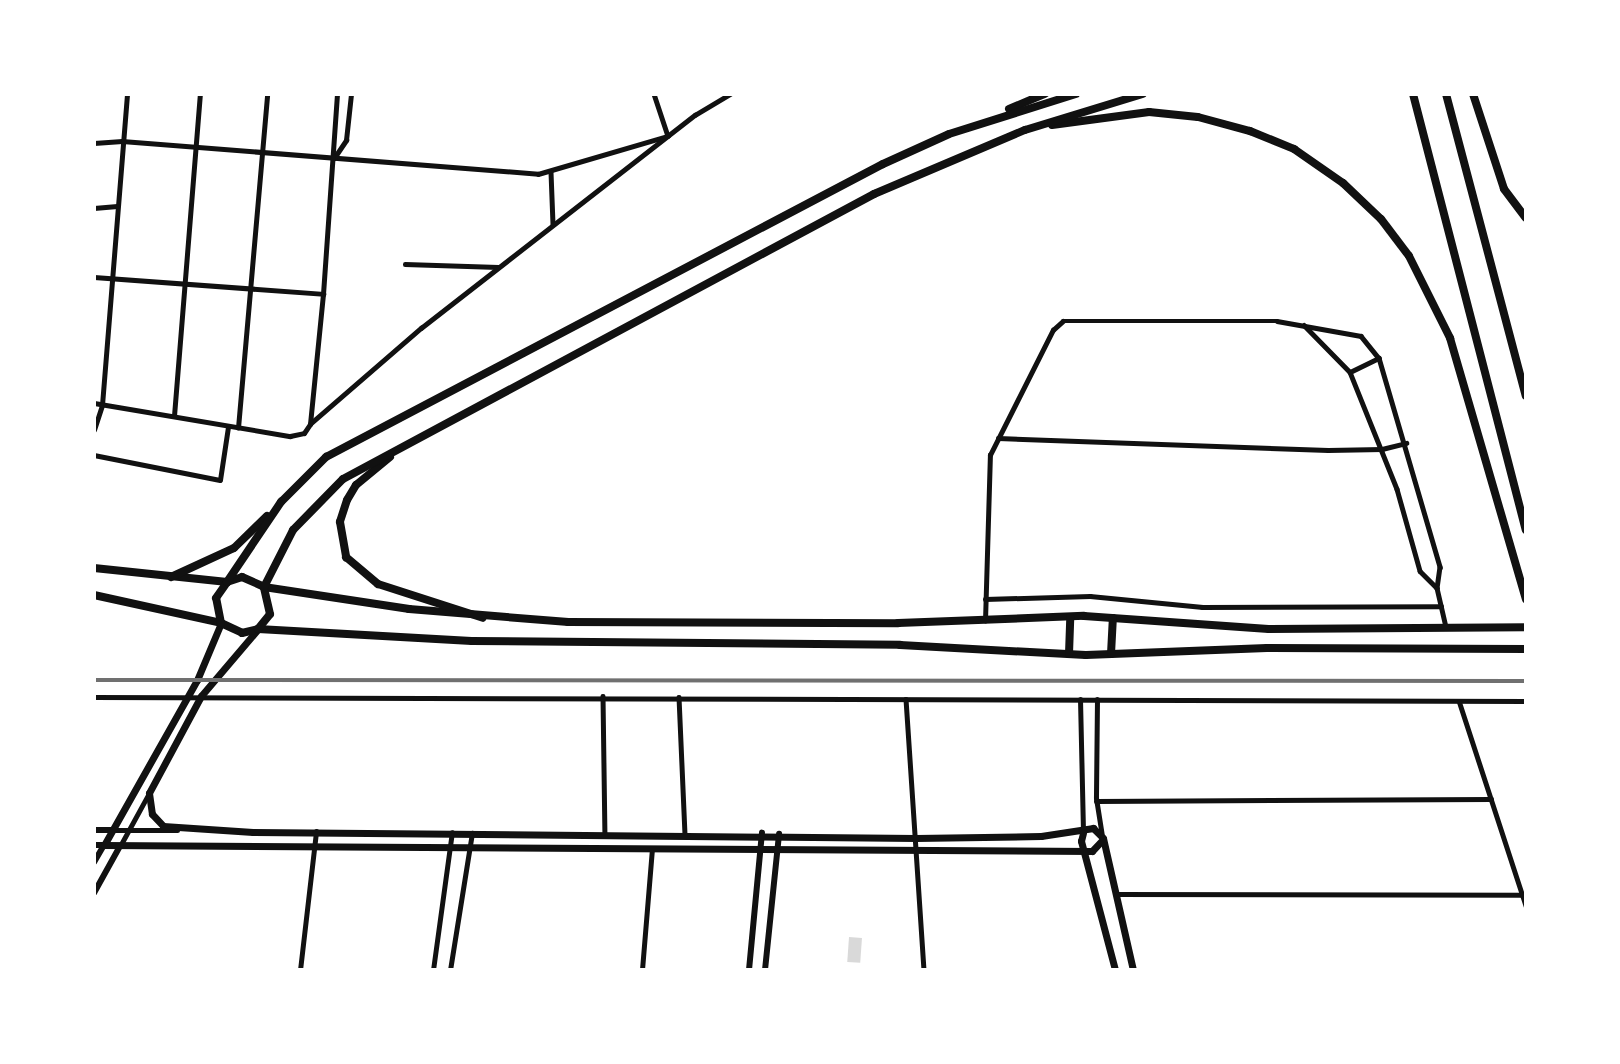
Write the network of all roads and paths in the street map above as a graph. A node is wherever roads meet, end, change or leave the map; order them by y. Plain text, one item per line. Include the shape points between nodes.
1 (127, 94) edge
2 (200, 94) edge
3 (267, 94) edge
4 (337, 94) edge
5 (351, 94) edge
6 (654, 94) edge
7 (730, 94) edge
8 (1045, 94) edge
9 (1076, 94) edge
10 (1143, 94) edge
11 (1413, 94) edge
12 (1446, 94) edge
13 (1473, 94) edge
14 (1025, 130) junction
15 (949, 134) junction
16 (668, 136) junction
17 (122, 141) junction
18 (94, 143) edge
19 (195, 147) junction
20 (262, 153) junction
21 (334, 158) junction
22 (551, 172) junction
23 (117, 206) junction
24 (94, 208) edge
25 (1525, 218) edge
26 (553, 225) junction
27 (405, 264) dead end
28 (499, 267) junction
29 (94, 276) edge
30 (112, 276) junction
31 (183, 281) junction
32 (252, 287) junction
33 (323, 293) junction
34 (1303, 324) junction
35 (1379, 358) junction
36 (1350, 372) junction
37 (1525, 396) edge
38 (94, 403) edge
39 (102, 405) junction
40 (174, 416) junction
41 (310, 424) junction
42 (228, 427) junction
43 (238, 429) junction
44 (94, 430) edge
45 (998, 438) junction
46 (1406, 443) junction
47 (405, 444) junction
48 (1382, 449) junction
49 (94, 455) edge
50 (281, 502) junction
51 (1525, 530) edge
52 (94, 568) edge
53 (171, 577) junction
54 (227, 582) junction
55 (264, 586) junction
56 (1437, 588) junction
57 (94, 595) edge
58 (985, 598) junction
59 (1525, 599) edge
60 (1441, 606) junction
61 (1070, 617) junction
62 (483, 618) junction
63 (1113, 618) junction
64 (985, 622) junction
65 (221, 623) junction
66 (1446, 627) junction
67 (1525, 627) edge
68 (258, 629) junction
69 (1525, 649) edge
70 (1069, 654) junction
71 (1111, 654) junction
72 (184, 696) junction
73 (201, 696) junction
74 (603, 696) junction
75 (679, 696) junction
76 (94, 697) edge
77 (906, 699) junction
78 (1080, 699) junction
79 (1097, 699) junction
80 (1525, 701) edge
81 (1459, 702) junction
82 (149, 793) junction
83 (1491, 799) junction
84 (1096, 801) junction
85 (94, 830) edge
86 (112, 830) junction
87 (177, 830) junction
88 (129, 831) junction
89 (316, 831) junction
90 (452, 832) junction
91 (472, 833) junction
92 (605, 833) junction
93 (1083, 833) junction
94 (685, 834) junction
95 (762, 834) junction
96 (779, 834) junction
97 (916, 838) junction
98 (1103, 838) junction
99 (94, 845) edge
100 (104, 845) junction
101 (120, 846) junction
102 (450, 847) junction
103 (316, 848) junction
104 (470, 848) junction
105 (652, 848) junction
106 (1085, 848) junction
107 (761, 849) junction
108 (778, 850) junction
109 (920, 852) junction
110 (94, 862) edge
111 (94, 893) edge
112 (1116, 894) junction
113 (1522, 895) junction
114 (1525, 907) edge
115 (300, 970) edge
116 (433, 970) edge
117 (450, 970) edge
118 (642, 970) edge
119 (749, 970) edge
120 (765, 970) edge
121 (924, 970) edge
122 (1115, 970) edge
123 (1133, 970) edge

1 - 17 street
2 - 19 street
3 - 20 street
4 - 21 street
5 - 21 street via 346,140
6 - 16 street
7 - 16 street
8 - 15 highway
9 - 15 highway
10 - 14 highway
11 - 51 highway
12 - 37 highway
13 - 25 highway via 1504,190
14 - 47 highway via 873,194
14 - 59 highway via 1149,112 1198,117 1294,149 1343,183 1381,219 1409,256 1450,338
15 - 50 highway via 326,457
16 - 22 street
16 - 26 street
17 - 18 street
17 - 19 street
17 - 23 street
19 - 20 street
19 - 31 street
20 - 21 street
20 - 32 street
21 - 22 street
21 - 33 street
22 - 26 street
23 - 24 street
23 - 30 street
26 - 28 street
27 - 28 street
28 - 41 street
29 - 30 street
30 - 31 street
30 - 39 street
31 - 32 street
31 - 40 street
32 - 33 street
32 - 43 street
33 - 41 street
34 - 35 street via 1361,337
34 - 36 street
34 - 45 street via 1063,321 1043,346
35 - 36 street
35 - 46 street
36 - 48 street
38 - 39 street
39 - 40 street
39 - 44 street
40 - 42 street
41 - 43 street via 304,433 290,436
42 - 43 street
42 - 49 street via 220,480
45 - 48 street
45 - 58 street via 990,455
46 - 48 street
46 - 56 street via 1440,567
47 - 55 highway via 343,478 315,503 293,530
47 - 62 highway via 356,485 347,500 340,522 346,557 378,584
48 - 56 street via 1420,571
50 - 53 highway via 234,548
50 - 54 highway
52 - 53 highway
53 - 54 highway
54 - 55 highway via 250,578
54 - 65 highway via 216,598
55 - 62 highway
55 - 68 highway via 270,614
56 - 60 street
57 - 65 highway
58 - 60 street via 1090,596 1202,607
58 - 64 street
60 - 66 street
61 - 63 highway
61 - 64 highway
61 - 70 highway
62 - 64 highway
63 - 66 highway via 1269,629
63 - 71 highway
65 - 68 highway via 234,632
65 - 72 main road via 197,680
66 - 67 highway
68 - 70 highway via 472,641 900,645
68 - 73 main road
69 - 71 highway via 1267,648
70 - 71 highway
72 - 73 street
72 - 76 street
72 - 86 main road
73 - 74 street
73 - 82 main road
74 - 75 street
74 - 92 street
75 - 77 street
75 - 94 street
77 - 78 street
77 - 97 street
78 - 79 street
78 - 93 street
79 - 81 street
79 - 84 street
80 - 81 street
81 - 83 street
82 - 87 main road via 152,814 163,826
82 - 88 street
83 - 84 street
83 - 113 street
84 - 98 street
85 - 86 main road
86 - 88 street
86 - 100 main road
87 - 88 street
87 - 89 main road
88 - 101 street
89 - 90 main road
89 - 103 street
90 - 91 main road
90 - 102 street
91 - 92 main road
91 - 104 street
92 - 94 main road
93 - 97 main road
93 - 98 main road via 1093,828
93 - 106 main road
94 - 95 main road
95 - 96 main road
95 - 107 main road
96 - 97 main road
96 - 108 main road
97 - 109 street
98 - 106 main road via 1098,848
98 - 112 main road
99 - 100 main road
100 - 101 main road
100 - 110 main road
101 - 103 main road
101 - 111 main road
102 - 103 main road
102 - 104 main road
102 - 116 street
103 - 115 street
104 - 105 main road
104 - 117 street
105 - 107 main road
105 - 118 street
106 - 109 main road
106 - 122 main road
107 - 108 main road
107 - 119 main road
108 - 109 main road
108 - 120 main road
109 - 121 street
112 - 113 street
112 - 123 main road
113 - 114 street

